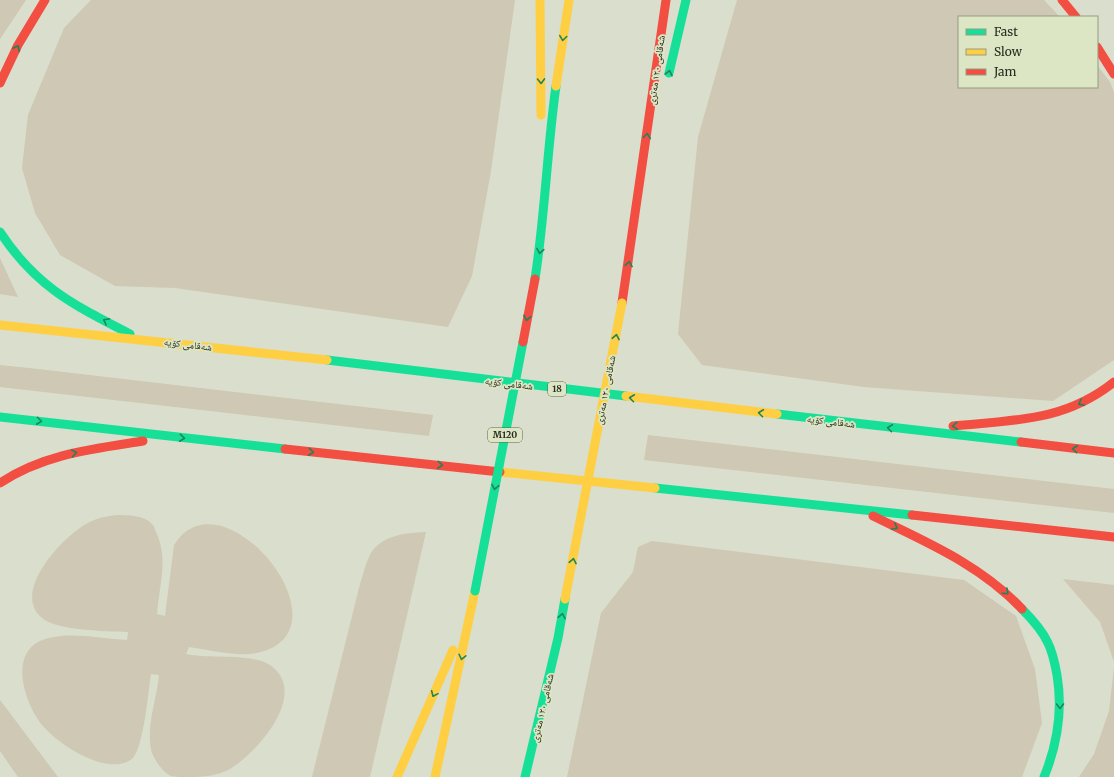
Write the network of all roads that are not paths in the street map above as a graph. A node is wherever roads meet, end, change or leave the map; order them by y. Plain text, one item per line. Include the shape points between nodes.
1 (45, 0) edge
2 (540, 0) edge
3 (569, 0) edge
4 (666, 0) edge
5 (686, 0) edge
6 (1062, 0) edge
7 (1075, 16) edge
8 (1098, 49) edge
9 (1114, 74) edge
10 (0, 83) edge
11 (667, 84) dead end
12 (657, 131) dead end
13 (0, 232) edge
14 (542, 235) junction
15 (631, 248) junction
16 (0, 325) edge
17 (140, 339) junction
18 (1114, 382) edge
19 (0, 417) edge
20 (912, 431) junction
21 (166, 436) junction
22 (1114, 453) edge
23 (0, 483) edge
24 (860, 510) junction
25 (1114, 537) edge
26 (473, 607) junction
27 (558, 638) junction
28 (544, 738) dead end
29 (397, 777) edge
30 (435, 777) edge
31 (525, 777) edge
32 (1044, 777) edge

10 -> 1 highway
2 -> 14 highway
3 -> 14 highway via 552,116
15 -> 4 highway, شەقامی ١٢٠ مەتری
11 -> 5 highway
6 - 7 highway
8 - 9 highway
12 - 15 highway
17 -> 13 highway via 51,291 29,272 10,250
14 -> 26 highway, M120, bridge
27 -> 15 highway, شەقامی ١٢٠ مەتری, bridge
16 - 17 highway, شەقامی کۆیە / 18
20 -> 17 highway, شەقامی کۆیە / 18
18 -> 20 highway via 1072,408 1049,416
19 -> 21 highway
22 -> 20 highway, شەقامی کۆیە / 18
23 -> 21 highway via 31,464 57,456
21 -> 24 highway
24 - 25 highway
24 -> 32 highway via 982,573 1010,596 1035,623 1049,644 1060,691 1057,740
26 -> 29 highway
26 -> 30 highway, M120
27 - 28 highway
27 - 31 highway, شەقامی ١٢٠ مەتری

